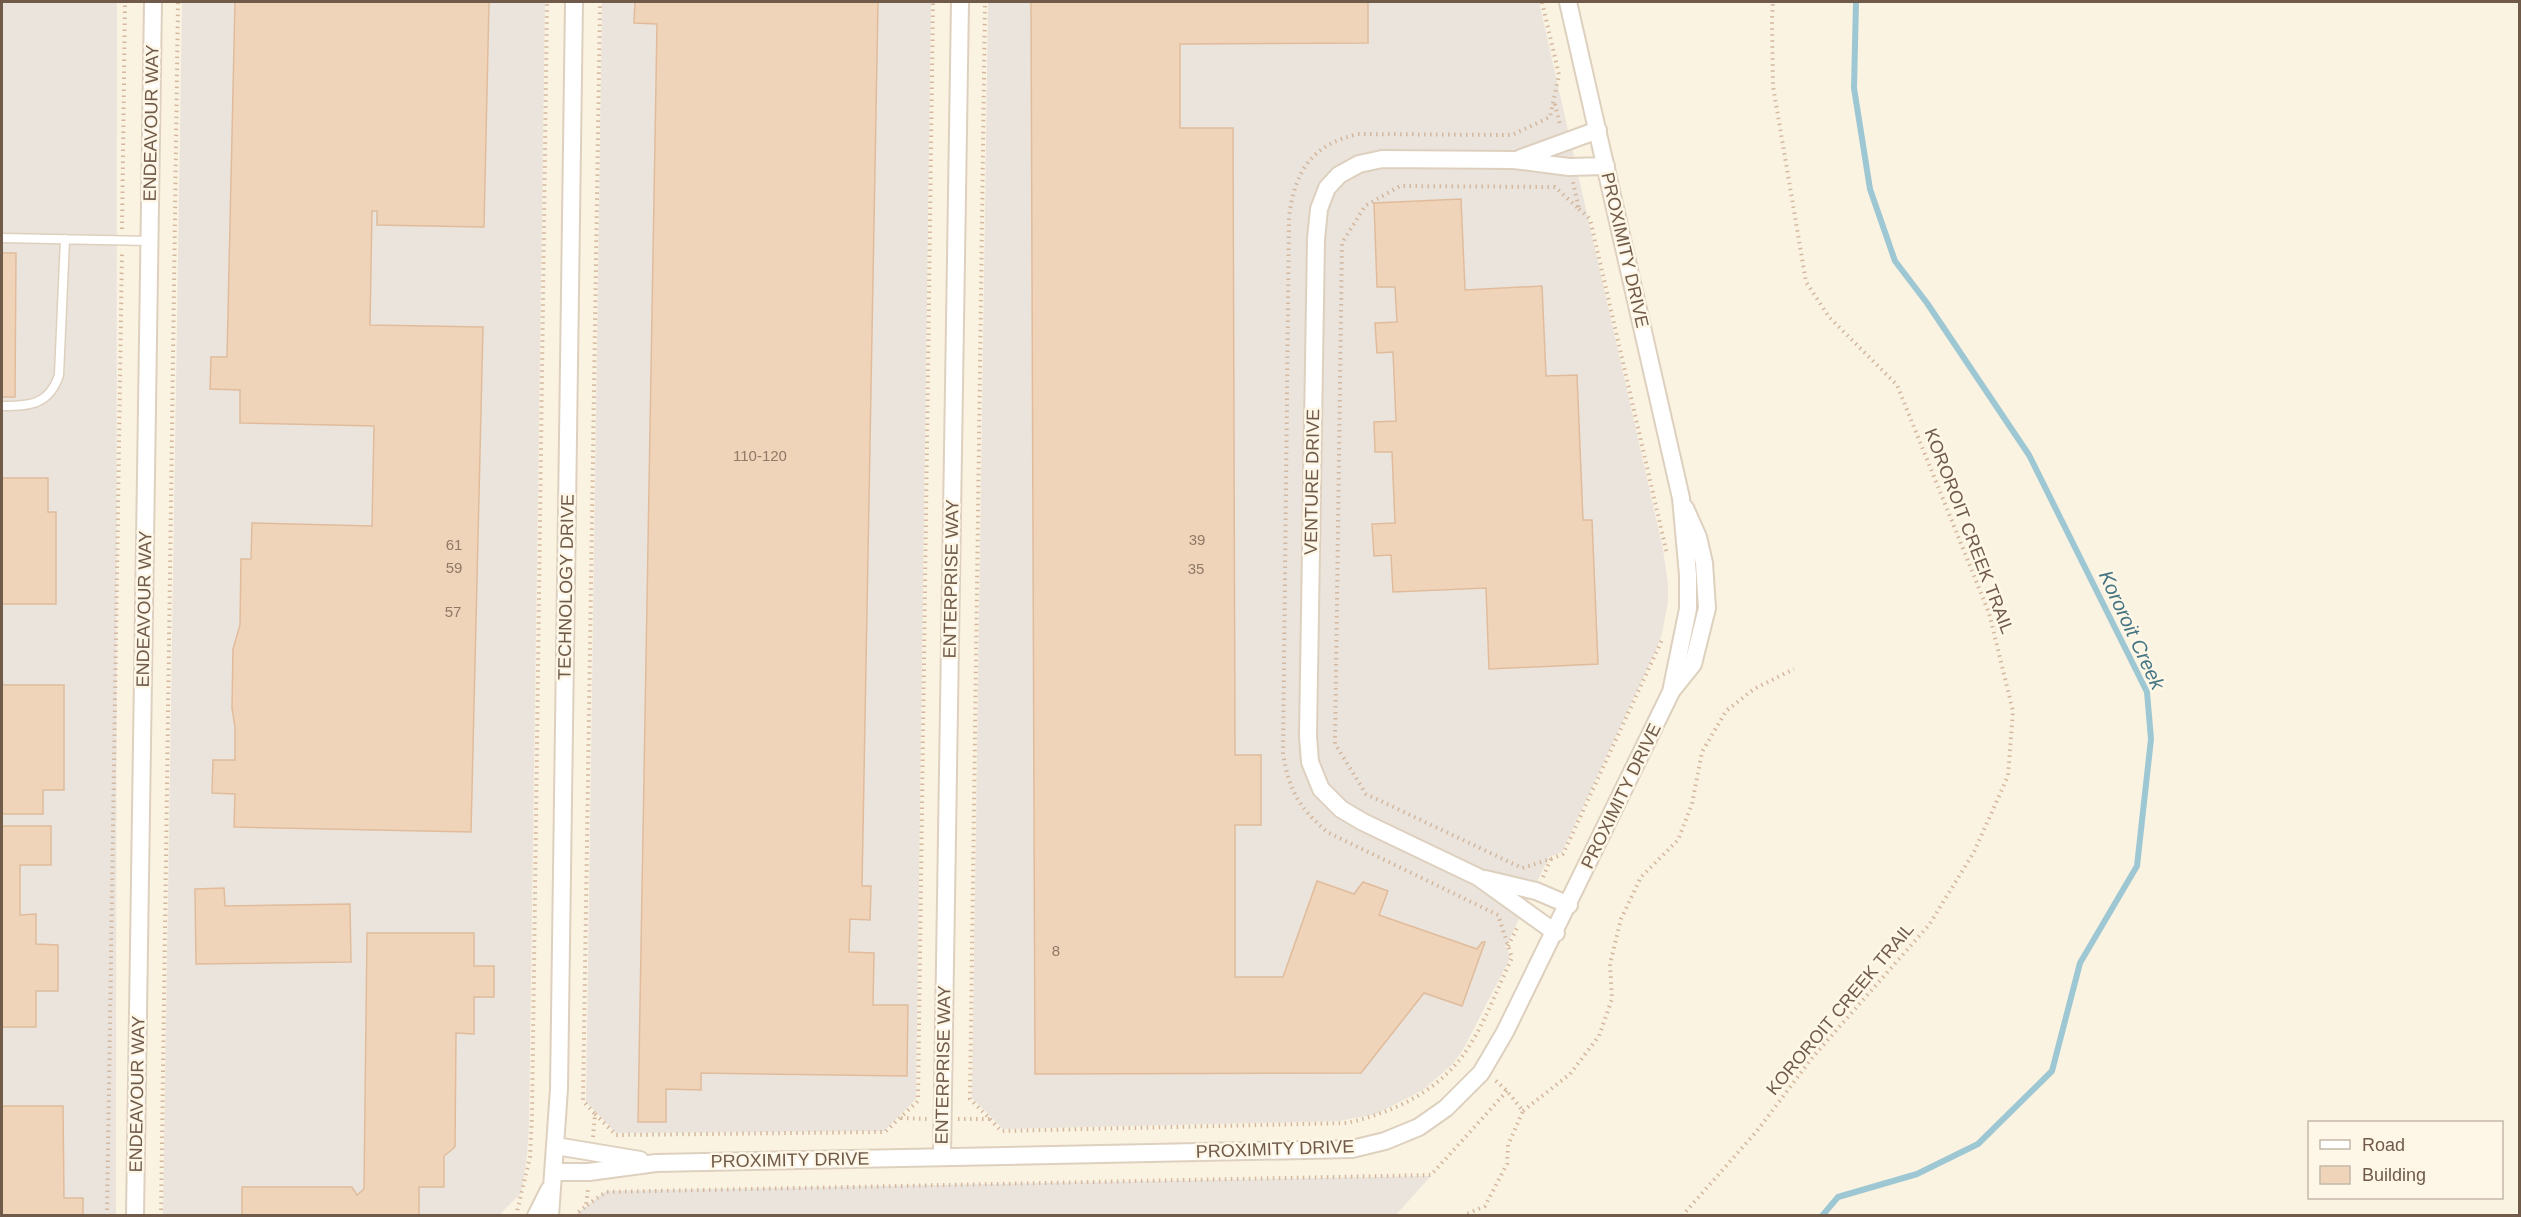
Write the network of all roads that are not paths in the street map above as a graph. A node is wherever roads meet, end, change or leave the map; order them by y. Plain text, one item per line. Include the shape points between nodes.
1 (153, 2) edge
2 (574, 2) edge
3 (960, 2) edge
4 (1568, 2) edge
5 (1598, 130) junction
6 (1514, 160) junction
7 (1606, 166) junction
8 (2, 238) edge
9 (65, 239) junction
10 (150, 241) junction
11 (2, 406) edge
12 (1478, 877) junction
13 (1569, 905) junction
14 (1556, 933) junction
15 (556, 1146) junction
16 (942, 1156) junction
17 (656, 1163) junction
18 (553, 1178) junction
19 (135, 1215) edge
20 (536, 1215) edge
21 (550, 1215) edge

1 - 10 street, ENDEAVOUR WAY
2 - 15 street, TECHNOLOGY DRIVE
3 - 16 street, ENTERPRISE WAY
4 - 5 street, PROXIMITY DRIVE
5 - 6 street, VENTURE DRIVE
5 - 7 street, PROXIMITY DRIVE
6 - 7 street, VENTURE DRIVE via 1569,167
6 - 12 street, VENTURE DRIVE via 1382,159 1359,164 1328,188 1319,209 1316,238 1310,762 1321,789 1341,809
7 - 13 street, PROXIMITY DRIVE via 1681,498 1688,609 1671,692
8 - 9 lane
9 - 10 lane
9 - 11 lane via 60,375 56,386 38,402
10 - 19 street, ENDEAVOUR WAY
12 - 13 street, VENTURE DRIVE via 1536,891
12 - 14 street, VENTURE DRIVE
13 - 14 street, PROXIMITY DRIVE
14 - 16 street, PROXIMITY DRIVE via 1481,1073 1446,1108 1419,1127 1385,1142 1352,1149
15 - 17 street, PROXIMITY DRIVE
15 - 18 street, TECHNOLOGY DRIVE
16 - 17 street, PROXIMITY DRIVE
17 - 18 street, PROXIMITY DRIVE
18 - 20 street
18 - 21 street, TECHNOLOGY DRIVE

